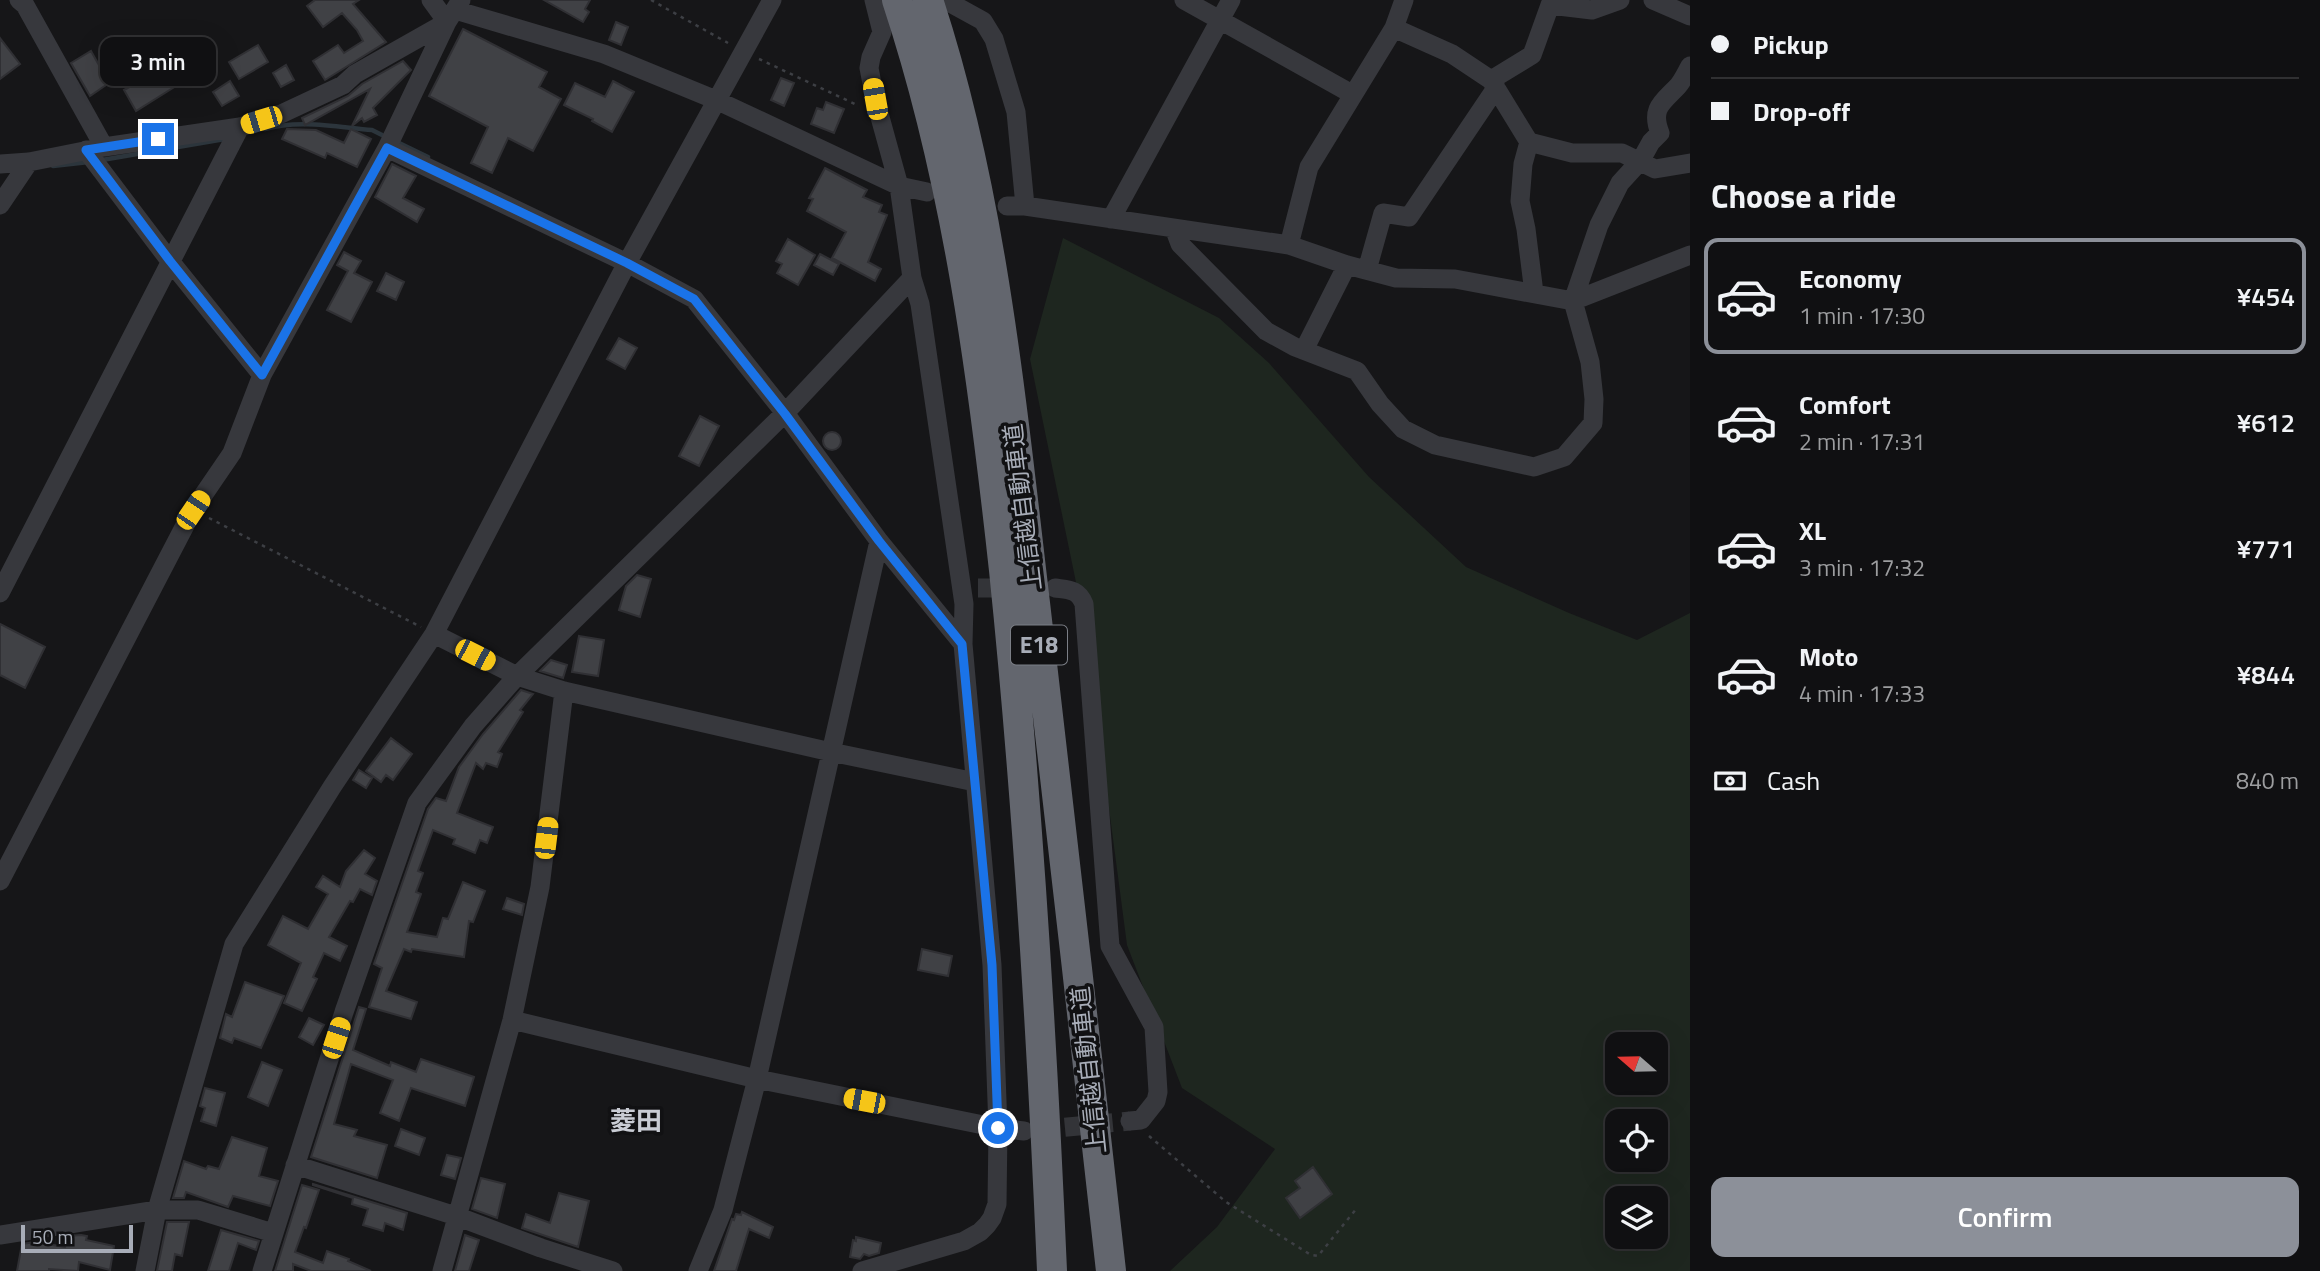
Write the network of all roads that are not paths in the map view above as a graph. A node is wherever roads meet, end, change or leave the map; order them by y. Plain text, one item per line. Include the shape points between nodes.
1 (431, 0) edge
2 (772, 0) edge
3 (874, 0) edge
4 (897, 0) edge
5 (1184, 0) edge
6 (1231, 0) edge
7 (1404, 0) edge
8 (1620, 0) edge
9 (1653, 0) edge
10 (25, 2) edge
11 (454, 11) edge
12 (931, 15) edge
13 (1690, 16) edge
14 (1220, 20) junction
15 (1394, 29) junction
16 (1690, 66) edge
17 (1493, 84) junction
18 (1352, 94) junction
19 (716, 100) junction
20 (240, 127) junction
21 (1529, 142) junction
22 (95, 148) junction
23 (387, 148) junction
24 (1641, 160) junction
25 (29, 162) junction
26 (1690, 163) edge
27 (0, 164) edge
28 (899, 186) junction
29 (926, 192) dead end
30 (0, 205) edge
31 (1111, 219) junction
32 (1174, 228) junction
33 (1289, 245) junction
34 (1690, 255) edge
35 (170, 261) junction
36 (627, 263) junction
37 (1347, 265) junction
38 (1367, 270) junction
39 (912, 278) junction
40 (1535, 293) junction
41 (1573, 301) junction
42 (1304, 350) junction
43 (262, 375) junction
44 (785, 414) junction
45 (879, 541) junction
46 (1055, 588) dead end
47 (0, 593) edge
48 (434, 634) junction
49 (962, 644) junction
50 (517, 676) junction
51 (564, 691) junction
52 (831, 752) junction
53 (975, 782) junction
54 (0, 881) edge
55 (512, 1020) junction
56 (757, 1079) junction
57 (1130, 1121) tunnel mouth
58 (998, 1128) junction
59 (1024, 1131) tunnel mouth
60 (295, 1165) junction
61 (157, 1210) junction
62 (456, 1216) junction
63 (273, 1233) junction
64 (0, 1235) edge
65 (145, 1271) edge
66 (262, 1271) edge
67 (442, 1271) edge
68 (612, 1271) edge
69 (698, 1271) edge
70 (862, 1271) edge
71 (1052, 1271) edge
72 (1111, 1271) edge

1 - 11 street
2 - 19 street
3 - 28 street via 882,32 869,68
4 - 12 highway, 上信越自動車道 / E18
5 - 14 street
6 - 14 street
7 - 15 street
8 - 17 street via 1592,10 1550,5 1532,55
9 - 13 street
10 - 22 street
11 - 19 street via 604,54
11 - 20 street via 343,85
11 - 23 street
12 - 31 street via 952,4 983,20 994,39 1016,112 1016,206
12 - 71 highway, 上信越自動車道 / E18 via 940,156 982,383 1032,865
12 - 72 highway, 上信越自動車道 / E18 via 975,178 1008,379
14 - 18 street
14 - 31 street
15 - 17 street via 1452,54
15 - 18 street
16 - 24 street via 1680,84 1661,101 1656,122 1660,133
17 - 21 street
17 - 38 street via 1409,217 1383,213
18 - 33 street via 1309,167
19 - 28 street
19 - 36 street
20 - 22 street
20 - 35 street
21 - 24 street via 1572,153 1622,153
21 - 40 street via 1520,201
22 - 25 street
22 - 35 street
23 - 36 street
23 - 43 street
24 - 26 street via 1656,169
24 - 41 street via 1620,183 1599,225
25 - 27 street
25 - 30 street
28 - 29 street
28 - 39 street
31 - 32 street
32 - 33 street
32 - 42 street via 1180,244 1266,331
33 - 37 street
34 - 41 street
35 - 43 street
35 - 47 street
36 - 44 street via 694,299
36 - 48 street
37 - 38 street
37 - 42 street
38 - 40 street via 1396,278 1455,279
39 - 44 street
39 - 49 street via 970,589 964,604
40 - 41 street
41 - 42 street via 1590,362 1593,423 1564,457 1534,467 1435,445 1403,429 1357,371
43 - 54 street via 232,453 193,510
44 - 45 street
44 - 50 street
45 - 49 street
45 - 52 street
46 - 57 street via 1077,592 1084,604 1110,946 1154,1027 1156,1101 1142,1120
48 - 50 street
48 - 61 street via 234,944
49 - 53 street
50 - 51 street
50 - 60 street via 472,726 417,803
51 - 52 street
51 - 55 street via 540,887
52 - 53 street
52 - 56 street
53 - 58 street via 992,965
55 - 56 street
55 - 62 street
56 - 58 street
56 - 69 street via 723,1210
58 - 59 street
58 - 70 street via 997,1204 987,1225 964,1241
60 - 62 street
60 - 63 street
61 - 63 street via 198,1210
61 - 64 street
61 - 65 street
62 - 67 street
62 - 68 street
63 - 66 street

